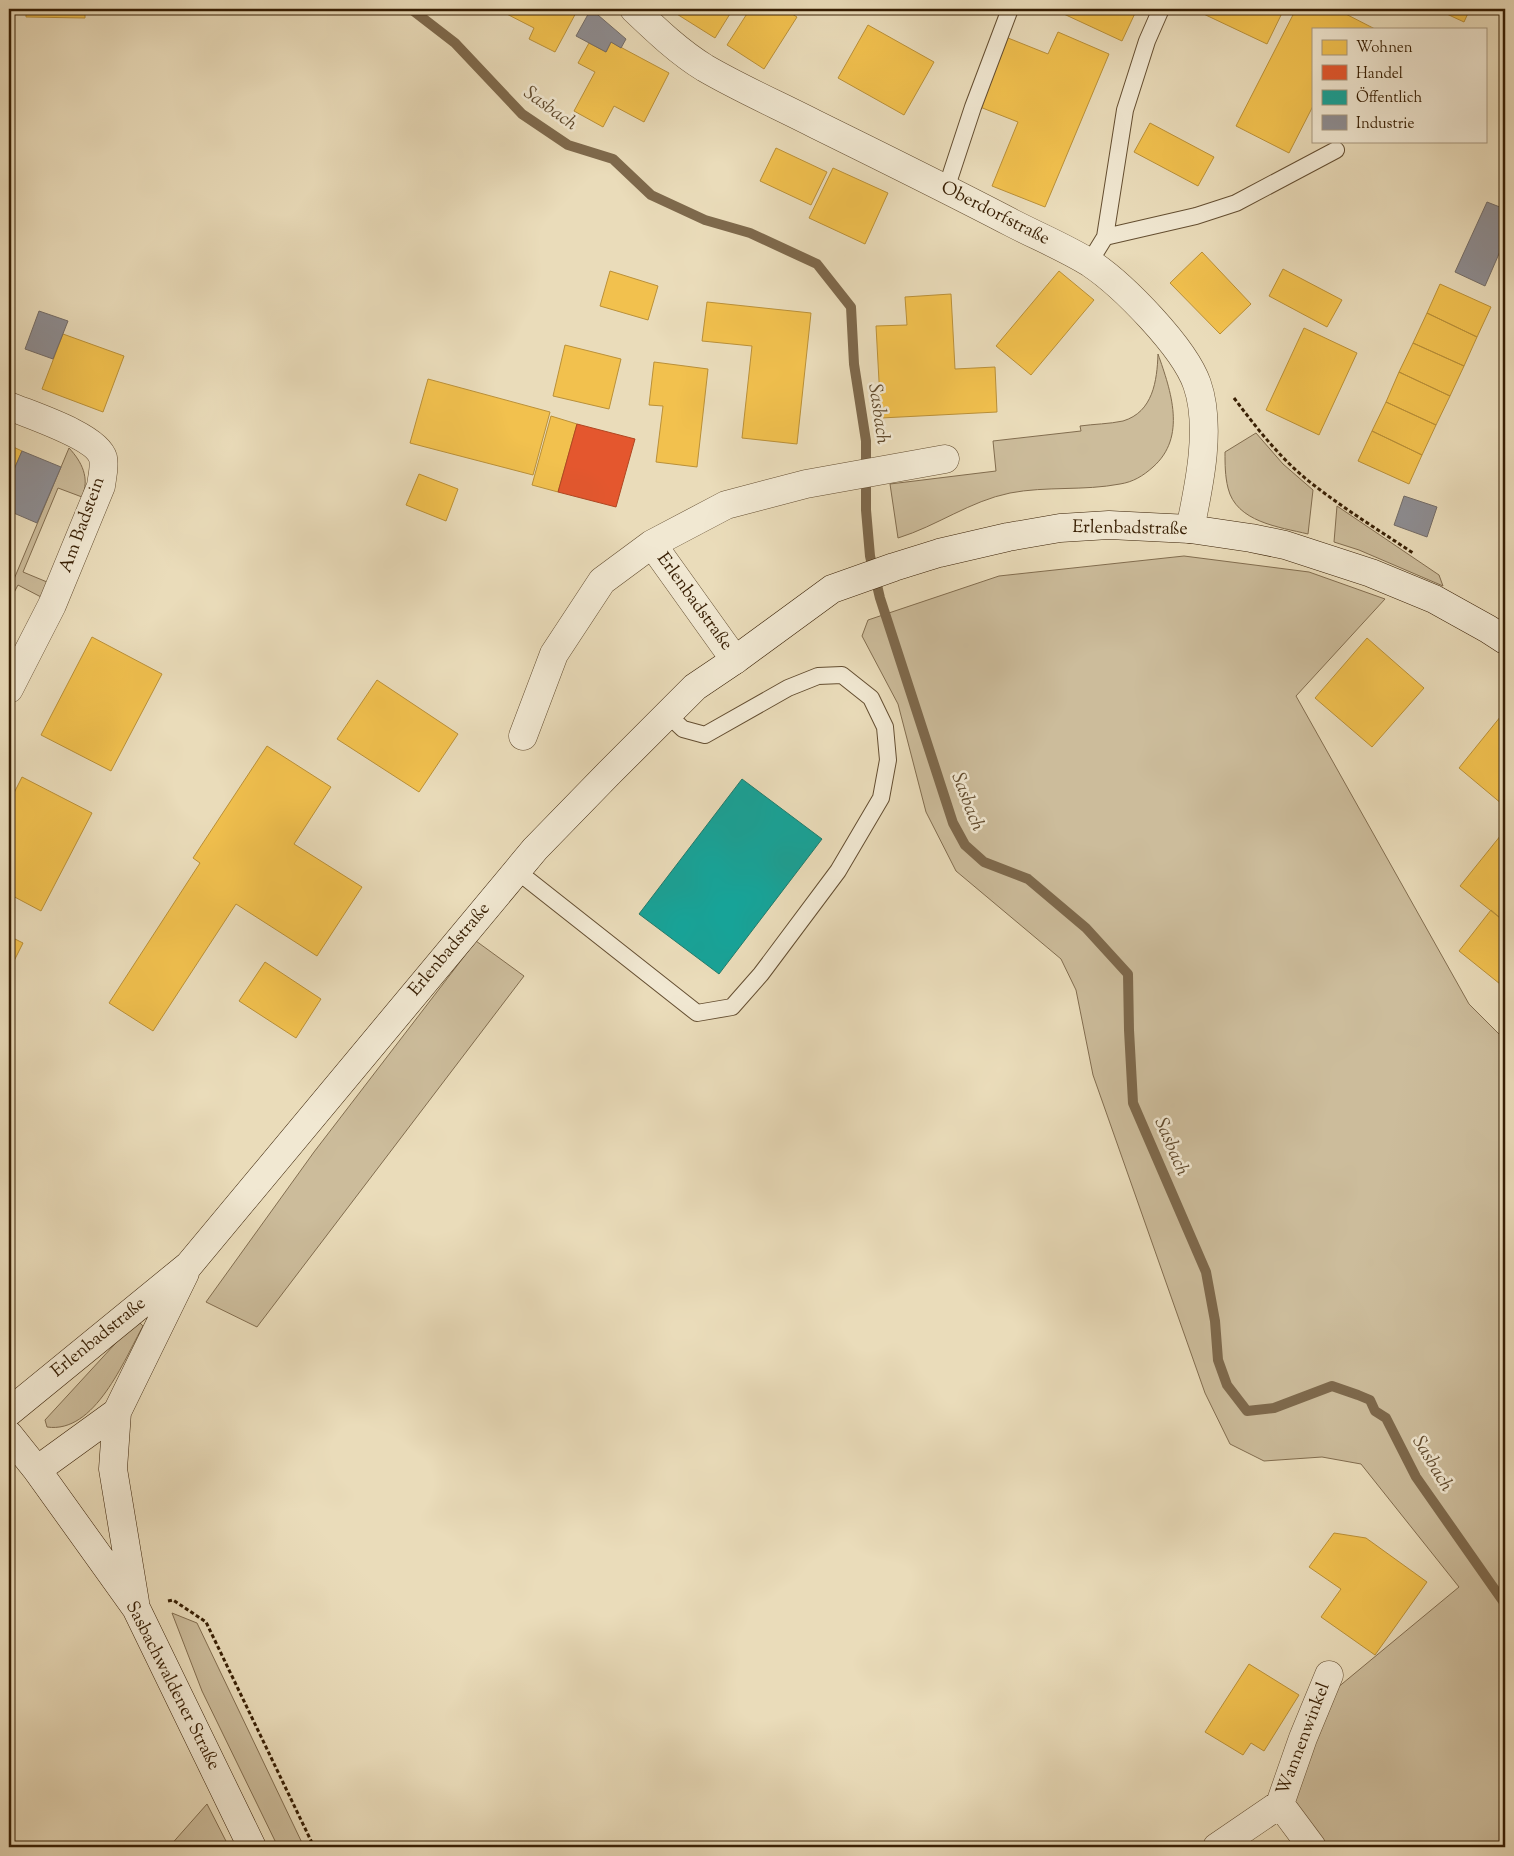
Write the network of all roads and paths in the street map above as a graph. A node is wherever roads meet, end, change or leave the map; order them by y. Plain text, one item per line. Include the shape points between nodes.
1 (634, 9) edge
2 (1010, 9) edge
3 (1161, 9) edge
4 (1336, 150) dead end
5 (946, 189) junction
6 (1105, 237) junction
7 (1090, 263) junction
8 (1232, 396) dead end
9 (9, 406) edge
10 (944, 459) dead end
11 (1190, 530) junction
12 (652, 544) junction
13 (1419, 557) dead end
14 (1505, 640) edge
15 (735, 660) junction
16 (9, 689) edge
17 (668, 715) junction
18 (523, 736) dead end
19 (517, 871) junction
20 (189, 1265) junction
21 (9, 1412) edge
22 (117, 1412) junction
23 (9, 1435) edge
24 (37, 1470) junction
25 (136, 1608) junction
26 (1329, 1675) dead end
27 (1280, 1804) junction
28 (252, 1847) edge
29 (314, 1847) edge
30 (1217, 1847) edge
31 (1312, 1847) edge

1 - 5 street, Oberdorfstraße via 659,34 704,67
2 - 5 lane
3 - 6 lane via 1125,110
4 - 6 lane via 1236,202 1196,216
5 - 7 street, Oberdorfstraße
6 - 7 lane
7 - 11 street, Oberdorfstraße via 1129,296 1181,353 1198,386 1203,433
8 - 13 path via 1287,462 1314,486
9 - 16 street, Am Badstein via 89,441 103,458 103,470 101,486 52,605
10 - 12 street, Erlenbadstraße via 806,484 726,505
11 - 14 street, Erlenbadstraße via 1285,545 1371,573 1434,599
11 - 15 street, Erlenbadstraße via 1109,525 1060,528 939,553 832,589
12 - 15 street, Erlenbadstraße
12 - 18 street, Erlenbadstraße via 602,581 554,654
15 - 17 street, Erlenbadstraße via 695,687
17 - 19 street, Erlenbadstraße
17 - 19 lane via 683,729 705,735 788,688 818,676 842,675 870,698 885,727 888,760 881,798 838,871 761,974 732,1007 697,1013
19 - 20 street, Erlenbadstraße
20 - 21 street, Erlenbadstraße
20 - 22 street, Erlenbadstraße
22 - 24 street, Erlenbadstraße
22 - 25 street, Erlenbadstraße via 113,1469
23 - 24 street, Sasbachwaldener Straße
24 - 25 street, Sasbachwaldener Straße
25 - 28 street, Sasbachwaldener Straße
25 - 29 path via 172,1600 206,1622
26 - 27 street, Wannenwinkel
27 - 30 street, Wannenwinkel
27 - 31 street, Wannenwinkel

